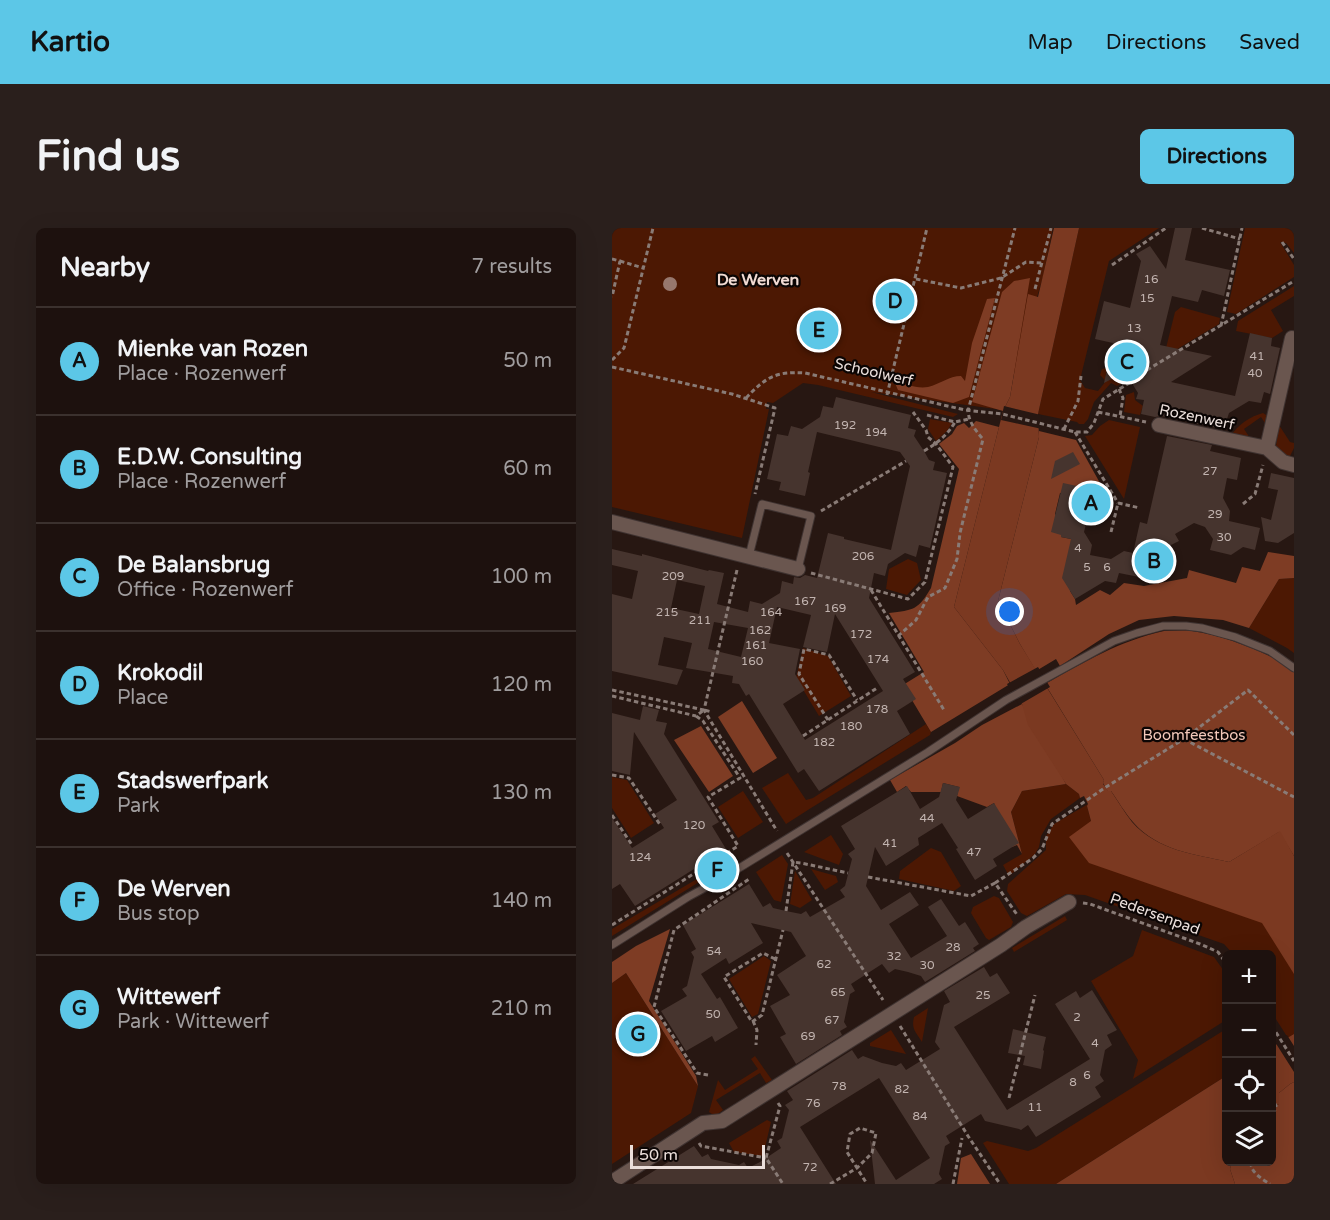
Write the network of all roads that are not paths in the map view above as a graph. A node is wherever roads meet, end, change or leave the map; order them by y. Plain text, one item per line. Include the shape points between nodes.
1 (1292, 338) dead end
2 (1159, 425) road end
3 (1267, 448) junction
4 (1294, 465) edge
5 (612, 522) edge
6 (745, 555) junction
7 (798, 568) joint
8 (1294, 668) edge
9 (1069, 902) road end
10 (612, 945) edge
11 (612, 1182) edge

1 - 3 street
2 - 3 street, Rozenwerf
3 - 4 street, Rozenwerf via 1283,462
5 - 6 street
6 - 7 street
6 - 7 lane via 762,504 811,516
8 - 10 lane via 1270,651 1202,628 1163,626 1114,641 1006,700
9 - 11 street via 722,1121 703,1123

